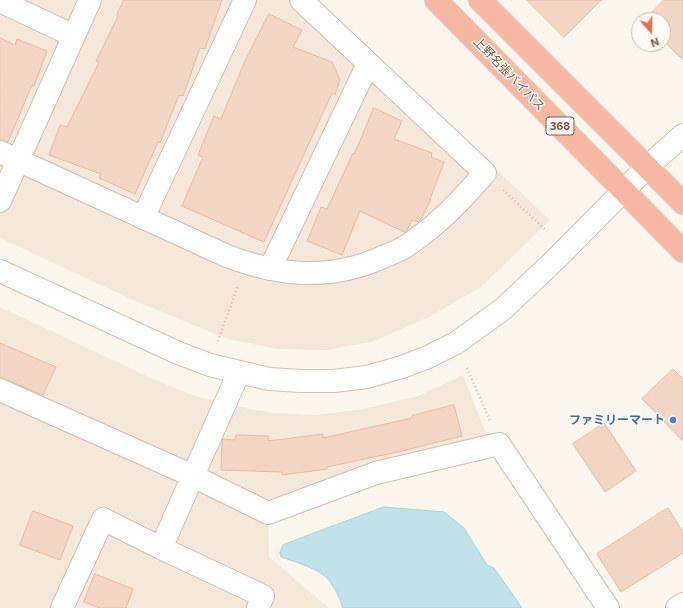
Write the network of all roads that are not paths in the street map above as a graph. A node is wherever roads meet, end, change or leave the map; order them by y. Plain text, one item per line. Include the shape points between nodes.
1 (90, 0) edge
2 (245, 0) edge
3 (301, 0) edge
4 (436, 0) edge
5 (480, 0) edge
6 (0, 1) edge
7 (74, 36) junction
8 (368, 64) junction
9 (683, 135) edge
10 (9, 156) edge
11 (647, 167) junction
12 (624, 191) junction
13 (0, 201) edge
14 (683, 203) edge
15 (143, 218) junction
16 (683, 251) edge
17 (270, 269) junction
18 (0, 270) edge
19 (239, 372) junction
20 (1, 392) edge
21 (193, 476) junction
22 (161, 548) junction
23 (683, 604) edge
24 (62, 608) edge
25 (258, 608) edge
26 (608, 608) edge
27 (678, 608) edge

1 - 7 street
2 - 15 street
3 - 8 street
4 - 12 highway, 上野名張バイパス / 368
5 - 11 highway, 368
6 - 7 street
7 - 10 street
8 - 17 street
8 - 17 street via 485,173 433,226 411,243 385,257 347,270 319,274
9 - 11 street
10 - 13 street
10 - 15 street
11 - 12 street
11 - 14 highway, 368
12 - 16 highway, 上野名張バイパス / 368
12 - 19 street via 503,309 456,343 428,357 367,377 334,381 269,379
15 - 17 street via 227,256
18 - 19 street via 176,352 210,365
19 - 21 street
20 - 21 street
21 - 22 street
21 - 26 street via 268,513 376,473 499,444
22 - 24 street via 103,519
22 - 25 street via 264,596
23 - 27 street

